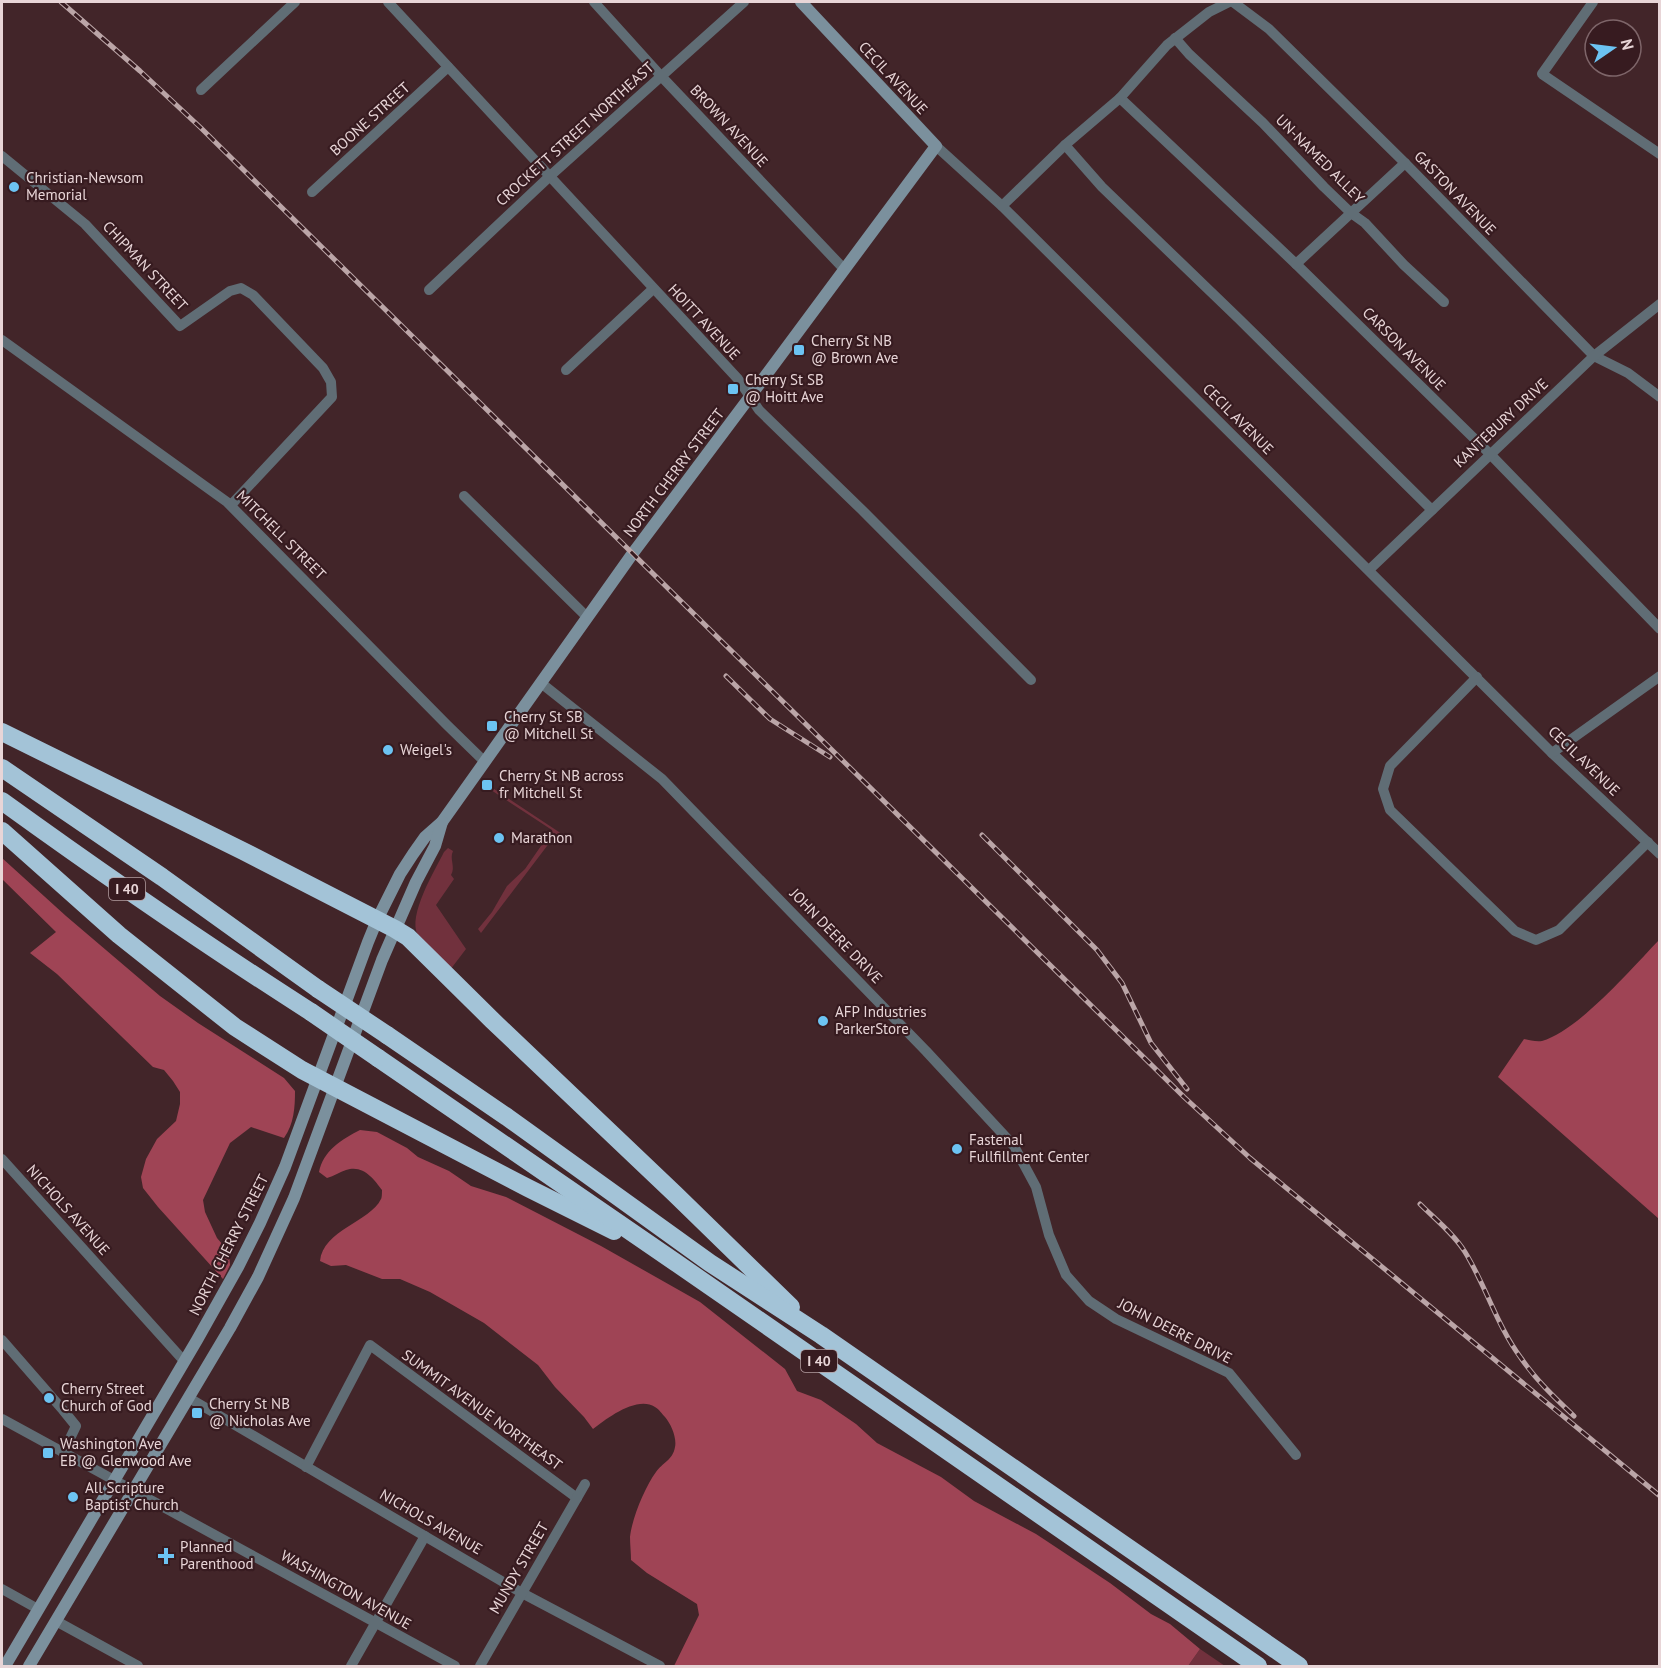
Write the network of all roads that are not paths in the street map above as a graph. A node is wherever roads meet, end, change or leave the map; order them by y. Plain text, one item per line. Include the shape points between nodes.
1 (295, 2) edge
2 (388, 2) edge
3 (594, 2) edge
4 (744, 2) edge
5 (803, 2) edge
6 (1231, 2) edge
7 (1593, 2) edge
8 (1175, 38) junction
9 (448, 67) junction
10 (661, 76) junction
11 (201, 90) dead end
12 (1120, 98) junction
13 (936, 146) junction
14 (1065, 146) junction
15 (1659, 154) edge
16 (2, 156) edge
17 (1405, 163) junction
18 (550, 176) junction
19 (312, 192) dead end
20 (1002, 206) junction
21 (1351, 213) junction
22 (1296, 264) junction
23 (844, 269) junction
24 (653, 289) junction
25 (429, 290) dead end
26 (1444, 302) dead end
27 (1659, 304) edge
28 (2, 340) edge
29 (1594, 356) junction
30 (566, 370) dead end
31 (750, 398) junction
32 (1659, 398) edge
33 (1490, 454) junction
34 (464, 496) dead end
35 (231, 505) junction
36 (1432, 510) junction
37 (1369, 570) junction
38 (587, 617) junction
39 (1659, 629) edge
40 (1659, 676) edge
41 (1478, 678) junction
42 (1031, 680) dead end
43 (541, 683) junction
44 (2, 732) edge
45 (1552, 753) junction
46 (484, 761) junction
47 (2, 768) edge
48 (2, 801) edge
49 (442, 822) junction
50 (2, 831) edge
51 (1648, 842) junction
52 (1659, 854) edge
53 (377, 920) junction
54 (395, 929) junction
55 (318, 1078) junction
56 (335, 1086) junction
57 (2, 1159) edge
58 (675, 1262) junction
59 (821, 1335) junction
60 (2, 1340) edge
61 (184, 1361) junction
62 (189, 1398) junction
63 (2, 1419) edge
64 (63, 1453) junction
65 (1296, 1455) dead end
66 (306, 1467) junction
67 (114, 1481) junction
68 (585, 1484) dead end
69 (133, 1491) junction
70 (577, 1498) junction
71 (425, 1536) junction
72 (2, 1589) edge
73 (522, 1593) junction
74 (38, 1609) junction
75 (56, 1621) junction
76 (375, 1624) junction
77 (4, 1666) edge
78 (29, 1666) edge
79 (138, 1666) edge
80 (351, 1666) edge
81 (455, 1666) edge
82 (480, 1666) edge
83 (660, 1666) edge
84 (1258, 1666) edge
85 (1299, 1666) edge

1 - 11 street
2 - 9 street, HOITT AVENUE
3 - 10 street, BROWN AVENUE
4 - 10 street, CROCKETT STREET NORTHEAST
5 - 13 main road, CECIL AVENUE
6 - 8 street via 1209,12
6 - 17 street, GASTON AVENUE via 1269,29
7 - 15 street via 1542,74
8 - 12 street
8 - 21 street, UN-NAMED ALLEY
9 - 18 street, HOITT AVENUE
9 - 19 street, BOONE STREET
10 - 18 street, CROCKETT STREET NORTHEAST
10 - 23 street, BROWN AVENUE
12 - 14 street
12 - 22 street, CARSON AVENUE
13 - 20 street, CECIL AVENUE
13 - 23 main road, NORTH CHERRY STREET
14 - 20 street
14 - 36 street via 1102,188
16 - 35 street, CHIPMAN STREET via 89,229 180,326 230,291 241,288 253,295 323,368 331,382 333,398
17 - 21 street
17 - 29 street, GASTON AVENUE
18 - 24 street, HOITT AVENUE
18 - 25 street, CROCKETT STREET NORTHEAST
20 - 37 street, CECIL AVENUE
21 - 22 street
21 - 26 street, UN-NAMED ALLEY
22 - 33 street, CARSON AVENUE
23 - 31 main road, NORTH CHERRY STREET
24 - 30 street
24 - 31 street, HOITT AVENUE via 738,379
27 - 29 street, KANTEBURY DRIVE
28 - 35 street, MITCHELL STREET
29 - 32 street, GASTON AVENUE via 1628,373
29 - 33 street, KANTEBURY DRIVE
31 - 38 main road, NORTH CHERRY STREET
31 - 42 street, HOITT AVENUE
33 - 36 street, KANTEBURY DRIVE
33 - 39 street, CARSON AVENUE
34 - 38 street
35 - 46 street, MITCHELL STREET
36 - 37 street, KANTEBURY DRIVE
37 - 41 street, CECIL AVENUE
38 - 43 main road, NORTH CHERRY STREET
40 - 45 street
41 - 45 street, CECIL AVENUE
41 - 51 street via 1390,766 1383,789 1390,810 1515,931 1536,940 1559,930
43 - 46 main road, NORTH CHERRY STREET
43 - 65 street, JOHN DEERE DRIVE via 662,779 1014,1146 1036,1188 1066,1275 1089,1301 1116,1319 1229,1373
44 - 53 highway
45 - 51 street, CECIL AVENUE
46 - 49 main road, NORTH CHERRY STREET
47 - 59 highway, I 40, bridge via 710,1263
48 - 58 highway, I 40, bridge
49 - 53 main road, NORTH CHERRY STREET via 412,854
49 - 54 main road, NORTH CHERRY STREET via 435,846
50 - 55 highway via 119,935 235,1028
51 - 52 street, CECIL AVENUE
53 - 54 highway
53 - 55 main road, NORTH CHERRY STREET
54 - 56 main road, NORTH CHERRY STREET
54 - 59 highway via 408,937
55 - 56 highway
55 - 61 main road, NORTH CHERRY STREET via 260,1223
56 - 58 highway
56 - 62 main road, NORTH CHERRY STREET via 273,1246
57 - 61 street, NICHOLS AVENUE
58 - 84 highway, I 40
59 - 85 highway, I 40
60 - 64 street via 76,1426
61 - 67 main road, NORTH CHERRY STREET
62 - 66 street, NICHOLS AVENUE
62 - 69 main road, NORTH CHERRY STREET
63 - 64 street, WASHINGTON AVENUE
64 - 67 street, WASHINGTON AVENUE
66 - 70 street, SUMMIT AVENUE NORTHEAST via 370,1345
66 - 71 street, NICHOLS AVENUE
67 - 69 street, WASHINGTON AVENUE
67 - 74 main road, NORTH CHERRY STREET
68 - 70 street, MUNDY STREET
69 - 75 main road, NORTH CHERRY STREET
69 - 76 street, WASHINGTON AVENUE
70 - 73 street, MUNDY STREET
71 - 73 street, NICHOLS AVENUE
71 - 76 street
72 - 74 street
73 - 82 street, MUNDY STREET
73 - 83 street, NICHOLS AVENUE
74 - 77 main road, NORTH CHERRY STREET
75 - 78 main road, NORTH CHERRY STREET
75 - 79 street
76 - 80 street
76 - 81 street, WASHINGTON AVENUE

